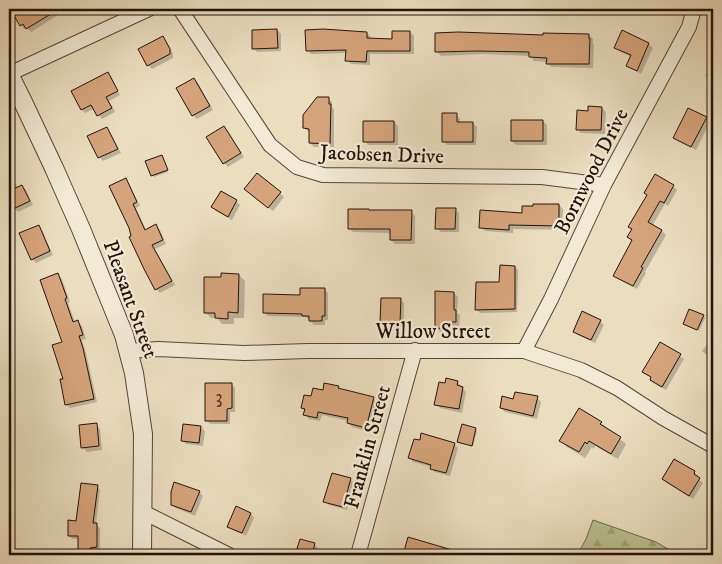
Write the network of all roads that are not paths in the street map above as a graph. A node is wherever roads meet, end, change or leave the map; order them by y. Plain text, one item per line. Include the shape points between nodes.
1 (149, 9) edge
2 (180, 9) edge
3 (694, 9) edge
4 (9, 74) edge
5 (604, 184) junction
6 (414, 350) junction
7 (129, 351) junction
8 (524, 351) junction
9 (713, 446) edge
10 (143, 512) junction
11 (142, 555) edge
12 (229, 555) edge
13 (358, 555) edge

1 - 4 street
2 - 5 street, Jacobsen Drive via 270,145 297,167 323,175 542,177
3 - 5 street, Bornwood Drive via 689,27
4 - 7 street, Pleasant Street via 81,229
5 - 8 street, Bornwood Drive
6 - 7 street, Willow Street
6 - 8 street, Willow Street
6 - 13 street, Franklin Street
7 - 10 street, Pleasant Street via 143,434
8 - 9 street, Willow Street via 581,370
10 - 11 street, Pleasant Street
10 - 12 street

